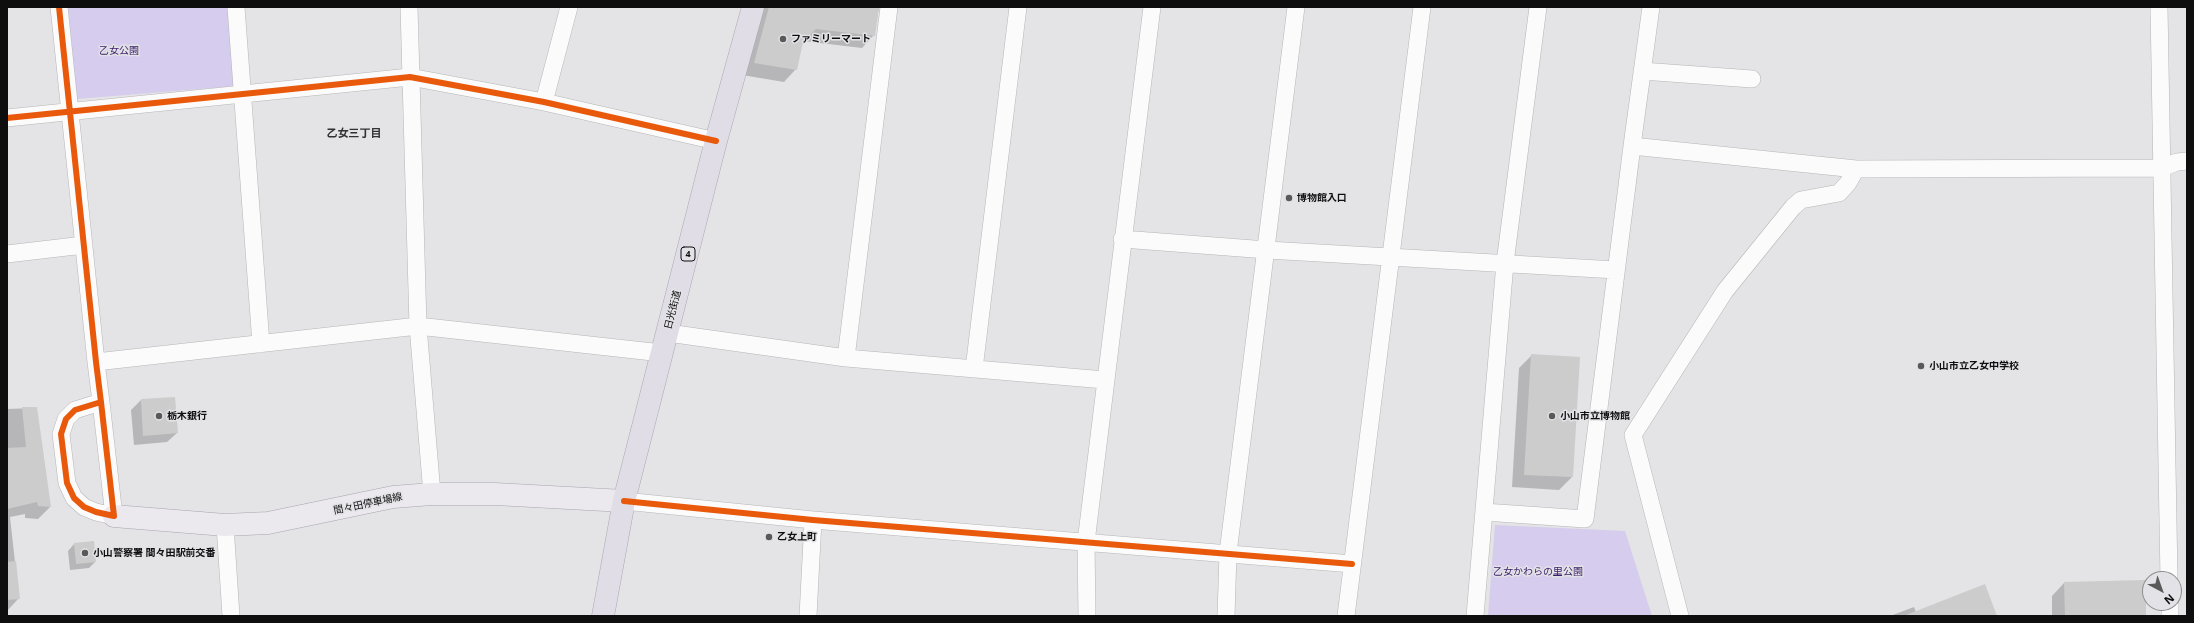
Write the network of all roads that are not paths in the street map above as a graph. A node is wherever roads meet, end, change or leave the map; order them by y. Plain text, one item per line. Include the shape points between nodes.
1 (59, 7) edge
2 (236, 7) edge
3 (409, 7) edge
4 (569, 7) edge
5 (753, 7) edge
6 (889, 7) edge
7 (1018, 7) edge
8 (1152, 7) edge
9 (1296, 7) edge
10 (1422, 7) edge
11 (1538, 7) edge
12 (1651, 7) edge
13 (2159, 7) edge
14 (1642, 71) junction
15 (410, 77) junction
16 (1752, 79) dead end
17 (244, 93) junction
18 (544, 102) junction
19 (70, 111) junction
20 (7, 118) edge
21 (716, 141) junction
22 (1632, 146) junction
23 (2187, 161) edge
24 (2162, 168) junction
25 (1856, 169) junction
26 (1122, 239) junction
27 (84, 245) junction
28 (1267, 250) junction
29 (7, 254) edge
30 (1391, 257) junction
31 (1505, 263) junction
32 (1616, 270) junction
33 (418, 326) junction
34 (668, 333) junction
35 (261, 344) junction
36 (662, 353) junction
37 (846, 358) junction
38 (96, 362) junction
39 (974, 369) junction
40 (1105, 380) junction
41 (101, 402) junction
42 (432, 494) junction
43 (624, 501) junction
44 (1484, 512) junction
45 (114, 516) junction
46 (813, 520) junction
47 (225, 525) junction
48 (1086, 542) junction
49 (1228, 553) junction
50 (1352, 564) junction
51 (2169, 571) edge
52 (231, 616) edge
53 (603, 616) edge
54 (808, 616) edge
55 (1087, 616) edge
56 (1226, 616) edge
57 (1346, 616) edge
58 (1475, 616) edge
59 (1680, 616) edge

1 - 19 street
2 - 17 street
3 - 15 street
4 - 18 street
5 - 21 highway, 日光街道 / 4
6 - 37 street
7 - 39 street
8 - 26 street
9 - 28 street
10 - 30 street
11 - 31 street
12 - 14 street
13 - 24 street
14 - 16 street
14 - 22 street
15 - 17 street
15 - 18 street
15 - 33 street
17 - 19 street
17 - 35 street
18 - 21 street
19 - 20 street
19 - 27 street
21 - 34 highway, 日光街道 / 4
22 - 25 street
22 - 32 street
23 - 24 street
24 - 25 street
24 - 51 street
25 - 59 street via 1839,193 1801,200 1794,207 1725,291 1633,435
26 - 28 street
26 - 40 street
27 - 29 street
27 - 38 street
28 - 30 street
28 - 49 street
30 - 31 street
30 - 50 street
31 - 32 street
31 - 44 street
32 - 44 street via 1585,519
33 - 35 street
33 - 36 street
33 - 42 street
34 - 36 highway, 日光街道 / 4
34 - 37 street
35 - 38 street
36 - 43 highway, 日光街道 / 4
37 - 39 street
38 - 41 street
39 - 40 street
40 - 48 street
41 - 45 street
41 - 45 street via 75,410 66,419 62,434 67,483 74,498 84,507
42 - 43 main road, 間々田停車場線 via 495,494
42 - 47 main road, 間々田停車場線 via 393,497 268,523
43 - 46 street
43 - 53 highway, 日光街道 / 4
44 - 58 street
45 - 47 main road, 間々田停車場線
46 - 48 street
46 - 54 street
47 - 52 street
48 - 49 street
48 - 55 street
49 - 50 street
49 - 56 street
50 - 57 street

